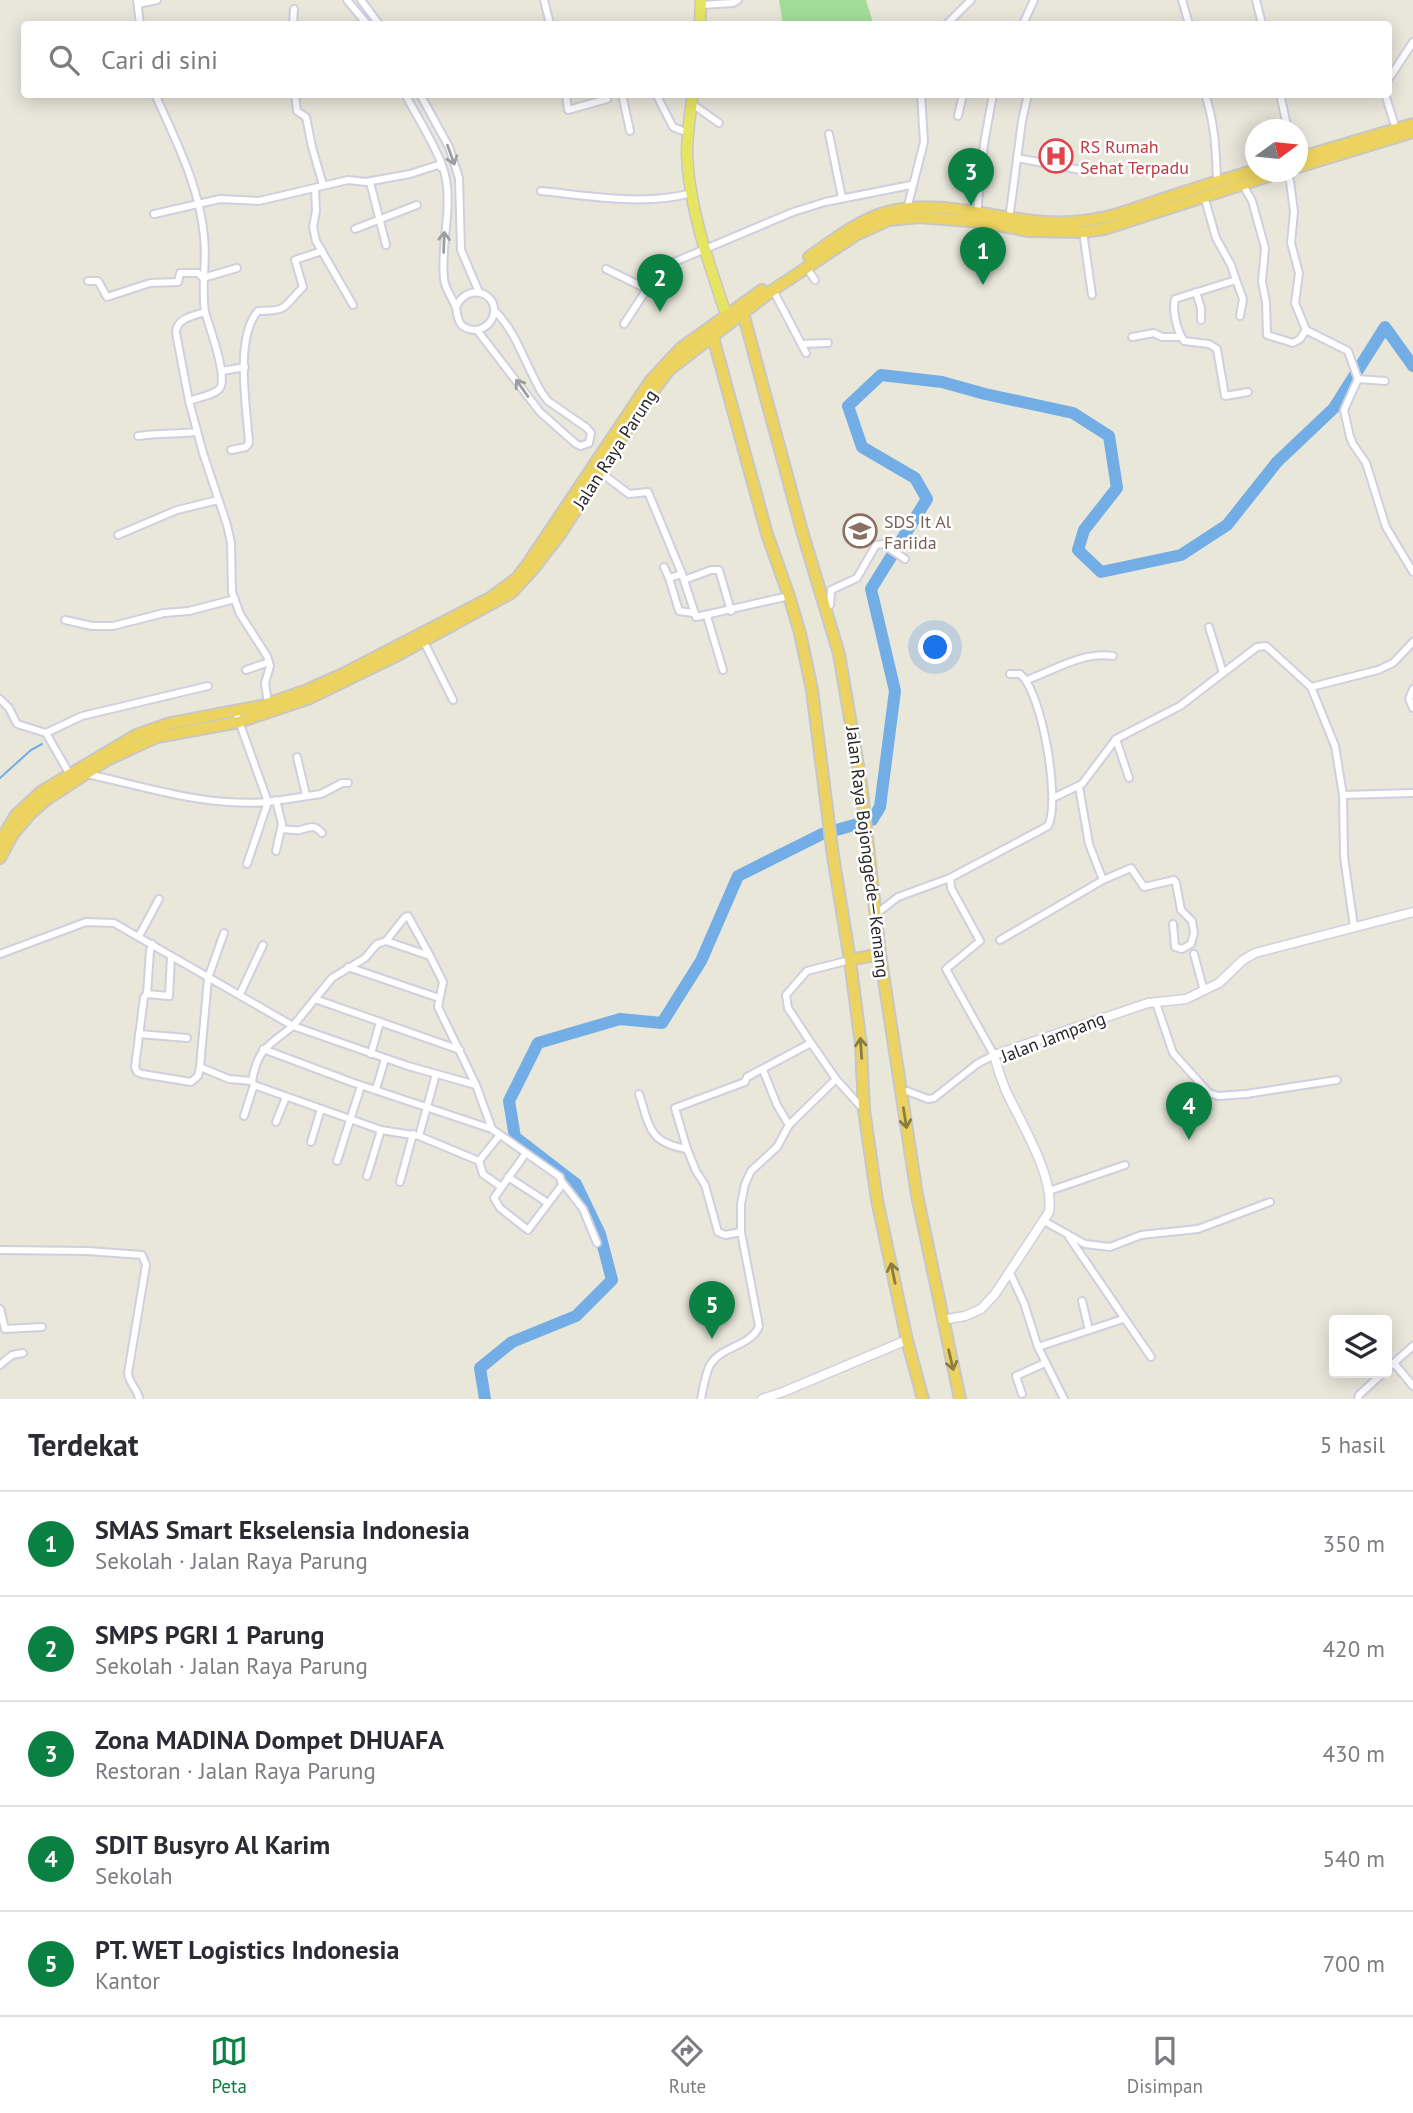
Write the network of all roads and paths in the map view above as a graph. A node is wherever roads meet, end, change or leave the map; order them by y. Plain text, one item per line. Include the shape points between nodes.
1 (156, 0) edge
2 (347, 0) edge
3 (361, 0) edge
4 (544, 0) edge
5 (738, 0) edge
6 (971, 0) edge
7 (1034, 0) edge
8 (1182, 0) edge
9 (1256, 0) edge
10 (137, 2) edge
11 (701, 2) edge
12 (294, 9) dead end
13 (140, 21) edge
14 (293, 21) edge
15 (364, 21) edge
16 (377, 21) edge
17 (549, 21) edge
18 (700, 21) edge
19 (950, 21) edge
20 (1024, 21) edge
21 (1188, 21) edge
22 (1261, 21) edge
23 (1413, 42) edge
24 (1392, 74) edge
25 (157, 98) edge
26 (295, 98) edge
27 (406, 98) edge
28 (422, 98) edge
29 (566, 98) edge
30 (623, 98) edge
31 (658, 98) edge
32 (921, 98) edge
33 (962, 98) edge
34 (992, 98) edge
35 (1027, 98) edge
36 (1206, 98) edge
37 (1281, 98) edge
38 (1386, 98) edge
39 (607, 99) dead end
40 (692, 99) edge
41 (958, 116) dead end
42 (1286, 119) edge
43 (1393, 122) junction
44 (719, 123) dead end
45 (1413, 124) edge
46 (630, 131) dead end
47 (1413, 132) edge
48 (688, 133) junction
49 (829, 134) dead end
50 (1308, 154) edge
51 (1017, 158) junction
52 (1308, 164) edge
53 (444, 169) junction
54 (1086, 171) dead end
55 (1245, 171) edge
56 (1217, 172) junction
57 (370, 182) junction
58 (1246, 182) edge
59 (1287, 182) edge
60 (1242, 183) junction
61 (323, 185) junction
62 (315, 188) junction
63 (912, 189) junction
64 (541, 191) dead end
65 (692, 193) junction
66 (1204, 196) junction
67 (842, 198) junction
68 (198, 203) junction
69 (417, 205) dead end
70 (907, 209) junction
71 (977, 213) junction
72 (154, 214) dead end
73 (379, 219) junction
74 (1008, 222) junction
75 (355, 229) dead end
76 (1083, 232) junction
77 (386, 245) dead end
78 (706, 250) junction
79 (322, 251) junction
80 (806, 267) junction
81 (237, 268) dead end
82 (606, 269) dead end
83 (203, 278) junction
84 (1236, 279) junction
85 (815, 280) dead end
86 (88, 281) dead end
87 (647, 289) junction
88 (774, 290) junction
89 (479, 292) junction
90 (1196, 292) junction
91 (1092, 296) dead end
92 (353, 305) dead end
93 (456, 307) junction
94 (742, 309) junction
95 (494, 310) junction
96 (205, 312) junction
97 (1240, 316) dead end
98 (728, 319) junction
99 (1201, 320) dead end
100 (624, 324) dead end
101 (477, 330) junction
102 (711, 330) junction
103 (1306, 330) junction
104 (1132, 337) dead end
105 (1181, 337) junction
106 (828, 343) dead end
107 (801, 344) junction
108 (806, 353) dead end
109 (245, 367) junction
110 (222, 371) junction
111 (1358, 377) junction
112 (1385, 381) dead end
113 (1248, 392) dead end
114 (189, 401) junction
115 (548, 401) junction
116 (540, 412) junction
117 (197, 432) junction
118 (138, 436) dead end
119 (590, 441) junction
120 (231, 450) dead end
121 (607, 456) junction
122 (600, 472) junction
123 (218, 500) junction
124 (118, 535) dead end
125 (905, 559) dead end
126 (664, 566) dead end
127 (1413, 572) edge
128 (683, 577) junction
129 (669, 578) junction
130 (789, 596) junction
131 (235, 599) junction
132 (826, 608) junction
133 (731, 611) junction
134 (693, 613) junction
135 (707, 616) junction
136 (65, 620) dead end
137 (1209, 627) dead end
138 (424, 642) junction
139 (1413, 642) edge
140 (1114, 656) dead end
141 (269, 664) junction
142 (246, 670) dead end
143 (723, 670) dead end
144 (1223, 673) junction
145 (1010, 674) dead end
146 (1027, 680) junction
147 (208, 686) dead end
148 (1311, 687) junction
149 (1413, 689) edge
150 (0, 699) edge
151 (453, 701) dead end
152 (268, 704) junction
153 (1413, 708) edge
154 (238, 717) junction
155 (46, 733) junction
156 (1116, 739) junction
157 (297, 757) dead end
158 (69, 773) junction
159 (87, 774) junction
160 (1129, 778) dead end
161 (348, 783) dead end
162 (1079, 787) junction
163 (1413, 793) edge
164 (306, 795) junction
165 (1343, 795) junction
166 (1052, 798) junction
167 (276, 800) junction
168 (268, 802) junction
169 (281, 829) junction
170 (321, 833) dead end
171 (0, 841) edge
172 (276, 851) dead end
173 (1, 854) edge
174 (247, 864) dead end
175 (950, 878) junction
176 (1103, 880) junction
177 (159, 899) dead end
178 (1413, 912) edge
179 (876, 914) junction
180 (1173, 924) dead end
181 (1354, 927) junction
182 (224, 933) dead end
183 (139, 936) junction
184 (1000, 940) dead end
185 (386, 941) junction
186 (152, 944) junction
187 (263, 945) dead end
188 (0, 954) edge
189 (880, 954) junction
190 (1195, 954) dead end
191 (171, 956) junction
192 (430, 956) junction
193 (850, 960) junction
194 (348, 967) junction
195 (208, 978) junction
196 (1204, 991) junction
197 (147, 994) junction
198 (240, 995) junction
199 (439, 998) junction
200 (315, 999) junction
201 (1156, 1003) junction
202 (380, 1022) junction
203 (293, 1026) junction
204 (139, 1034) junction
205 (187, 1038) dead end
206 (811, 1043) junction
207 (263, 1049) junction
208 (460, 1050) junction
209 (371, 1054) junction
210 (993, 1055) junction
211 (385, 1059) junction
212 (200, 1067) junction
213 (763, 1070) junction
214 (436, 1074) junction
215 (836, 1079) junction
216 (1337, 1080) dead end
217 (253, 1083) junction
218 (476, 1085) junction
219 (361, 1086) junction
220 (376, 1089) junction
221 (907, 1091) dead end
222 (639, 1094) dead end
223 (286, 1097) junction
224 (427, 1107) junction
225 (321, 1109) junction
226 (864, 1110) junction
227 (244, 1116) dead end
228 (350, 1119) junction
229 (276, 1122) dead end
230 (789, 1125) junction
231 (381, 1129) junction
232 (492, 1129) junction
233 (416, 1135) junction
234 (499, 1136) junction
235 (311, 1142) dead end
236 (687, 1149) junction
237 (526, 1153) junction
238 (337, 1161) dead end
239 (479, 1161) junction
240 (1125, 1165) dead end
241 (366, 1177) dead end
242 (508, 1177) junction
243 (562, 1181) junction
244 (401, 1182) dead end
245 (500, 1186) junction
246 (1049, 1191) junction
247 (1270, 1202) dead end
248 (548, 1203) junction
249 (1044, 1221) junction
250 (741, 1232) junction
251 (1066, 1233) junction
252 (597, 1243) dead end
253 (0, 1250) edge
254 (1010, 1273) junction
255 (1082, 1301) dead end
256 (0, 1310) edge
257 (1123, 1319) junction
258 (942, 1320) junction
259 (42, 1327) dead end
260 (1089, 1330) junction
261 (907, 1339) junction
262 (1413, 1346) edge
263 (1038, 1347) junction
264 (23, 1353) dead end
265 (1151, 1357) dead end
266 (1045, 1363) junction
267 (1394, 1363) joint
268 (0, 1365) edge
269 (1377, 1378) edge
270 (1413, 1386) edge
271 (1022, 1394) dead end
272 (139, 1399) edge
273 (701, 1399) edge
274 (762, 1399) edge
275 (923, 1399) edge
276 (960, 1399) edge
277 (1064, 1399) edge
278 (1358, 1399) edge

1 - 10 street
2 - 15 street
3 - 16 street
4 - 17 street
5 - 11 street
6 - 19 street
7 - 20 street
8 - 21 street
9 - 22 street
10 - 13 street
11 - 18 main road
12 - 14 street
23 - 24 street
25 - 68 street
26 - 61 street via 297,111 306,117
27 - 53 street
28 -> 89 street via 449,147 459,178 461,250
29 - 39 street via 568,110
30 - 46 street
31 - 48 street via 673,127
32 - 63 street via 924,142
33 - 41 street
34 - 71 street
35 - 51 street
36 - 56 street via 1214,127
37 - 42 street
38 - 43 street
40 - 44 street
40 - 48 main road
43 - 45 highway
43 - 50 highway
47 - 52 highway
48 - 65 main road
49 - 67 street
51 - 54 street
51 - 74 street
53 - 57 street via 438,165
93 -> 53 street via 443,278
55 - 56 highway, Jalan Raya Parung
56 - 74 highway, Jalan Raya Parung via 1110,217
57 - 61 street
57 - 73 street
58 - 60 highway, Jalan Raya Parung
59 - 103 street via 1294,212 1291,243 1299,273 1295,303
60 - 66 highway, Jalan Raya Parung
60 - 103 street via 1265,248 1262,282 1267,335 1293,342
61 - 62 street
62 - 68 street via 259,201 231,198
62 - 79 street via 313,227
63 - 67 street
63 - 70 street
64 - 65 street via 646,200
65 - 78 main road
66 - 76 highway, Jalan Raya Parung
66 - 84 street via 1216,238
67 - 78 street via 793,212
68 - 72 street
68 - 83 street via 204,234
69 - 73 street
70 - 71 highway, Jalan Raya Parung
70 - 94 highway, Jalan Raya Parung via 870,218 847,230
71 - 74 highway, Jalan Raya Parung
73 - 75 street
73 - 77 street
74 - 76 highway, Jalan Raya Parung via 1028,231
74 - 80 highway, Jalan Raya Parung via 889,220
76 - 91 street
78 - 87 street via 672,263 657,273
78 - 98 main road
79 - 92 street
79 - 109 street via 295,260 302,288 283,309 255,314 245,346
80 - 85 street
80 - 88 highway, Jalan Raya Parung
81 - 83 street
82 - 87 street
83 - 86 street via 198,273 180,273 178,282 148,283 107,297 98,281
83 - 96 street
84 - 90 street
84 - 97 street via 1243,299
87 - 100 street
88 - 94 highway, Jalan Raya Parung
88 - 107 street
89 - 93 street via 460,298
89 - 95 street via 492,302
90 - 99 street
90 - 105 street via 1174,302
93 - 101 street via 461,324
94 - 98 highway, Jalan Raya Parung
94 - 132 highway, Jalan Raya Bojonggede—Kemang
95 - 101 street via 492,320
95 - 115 street via 505,321
96 - 110 street
96 - 114 street via 180,321 176,329
98 - 102 highway, Jalan Raya Parung
116 -> 101 street
102 - 121 highway, Jalan Raya Parung via 681,348 651,380
102 - 130 highway, Jalan Raya Bojonggede—Kemang via 767,534
103 - 111 street via 1348,351
104 - 105 street via 1150,333
105 - 113 street via 1217,349 1225,396
106 - 107 street
107 - 108 street
109 - 110 street
109 - 120 street via 249,446
110 - 114 street via 219,389
111 - 112 street
111 - 127 street via 1344,410 1350,437 1366,463 1386,527
114 - 117 street
115 - 116 street
115 - 119 street via 587,428
116 - 119 street via 576,444
117 - 118 street
117 - 123 street
119 - 121 street
121 - 122 highway, Jalan Raya Parung
121 - 152 highway, Jalan Raya Parung via 506,587 343,674
122 - 128 street via 629,494 648,492
122 - 138 highway, Jalan Raya Parung via 561,533 511,593
123 - 124 street via 177,510
123 - 131 street via 231,543
125 - 132 street via 883,544 876,545 858,578 831,590
126 - 129 street
128 - 129 street
128 - 133 street via 719,570
128 - 134 street
129 - 134 street via 679,611
130 - 133 street
130 - 193 highway, Jalan Raya Bojonggede—Kemang via 812,690
131 - 136 street via 113,626
131 - 141 street
132 - 179 highway, Jalan Raya Bojonggede—Kemang via 841,664 861,783
133 - 135 street
134 - 135 street
135 - 143 street
137 - 144 street
138 - 151 street
138 - 154 highway, Jalan Raya Parung via 310,698
139 - 148 street via 1393,663 1378,670
140 - 146 street via 1091,656
141 - 142 street
141 - 152 street via 265,683
144 - 148 street via 1263,645
144 - 156 street via 1180,706
145 - 146 street
146 - 166 street via 1045,732
147 - 155 street via 82,716
148 - 165 street via 1335,746
149 - 153 street via 1409,699
150 - 155 street via 18,724
152 - 154 highway, Jalan Raya Parung
154 - 158 highway, Jalan Raya Parung via 151,729
154 - 159 highway, Jalan Raya Parung via 157,737
154 - 168 street
155 - 158 street
156 - 160 street
156 - 162 street
157 - 164 street
158 - 171 highway, Jalan Raya Parung via 23,807
159 - 168 street via 212,802
159 - 173 highway, Jalan Raya Parung via 30,814
161 - 164 street
162 - 166 street
162 - 176 street via 1088,844
163 - 165 street
164 - 167 street
165 - 181 street via 1344,857
166 - 175 street via 1048,826
167 - 168 street
167 - 169 street
168 - 174 street
169 - 170 street via 310,826
169 - 172 street
175 - 179 street via 898,897
175 - 210 street via 980,942 946,971
176 - 180 street via 1131,868 1144,887 1174,880 1181,910 1192,921 1191,944 1175,947
176 - 184 street
177 - 183 street
178 - 181 street, Jalan Jampang
179 - 189 highway, Jalan Raya Bojonggede—Kemang
181 - 196 street, Jalan Jampang via 1255,953
182 - 195 street
183 - 186 street
183 - 188 street via 114,923 95,920
185 - 192 street
185 - 192 street via 408,916
185 - 194 street
186 - 191 street
186 - 197 street
187 - 198 street
189 - 193 highway
189 -> 258 highway, Jalan Raya Bojonggede—Kemang via 917,1195
190 - 196 street
191 - 195 street
191 - 197 street via 169,996
192 - 199 street via 443,982
193 - 206 street via 807,971 786,995
226 -> 193 highway, Jalan Raya Bojonggede—Kemang
194 - 199 street
194 - 200 street
195 - 198 street
195 - 212 street
196 - 201 street, Jalan Jampang
197 - 204 street
198 - 203 street
199 - 208 street via 438,1007
200 - 202 street
200 - 203 street
201 - 210 street, Jalan Jampang
201 - 216 street via 1173,1053 1209,1093 1246,1094
202 - 208 street
202 - 209 street
203 - 207 street
203 - 209 street
204 - 205 street
204 - 212 street via 135,1067 139,1073 191,1082
206 - 213 street
206 - 215 street
207 - 217 street via 255,1063
207 - 219 street
208 - 218 street
209 - 211 street
210 - 221 street via 934,1098
210 - 246 street, Jalan Jampang
211 - 214 street
211 - 220 street
212 - 217 street
213 - 230 street
213 - 236 street via 745,1082 675,1108
214 - 218 street
214 - 224 street
215 - 226 street
215 - 230 street
217 - 223 street
217 - 227 street
218 - 232 street
219 - 220 street
219 - 228 street
220 - 224 street
222 - 236 street via 653,1135 662,1143
223 - 225 street
223 - 229 street
224 - 232 street
224 - 233 street
225 - 228 street
225 - 235 street
261 -> 226 highway, Jalan Raya Bojonggede—Kemang via 877,1200
228 - 231 street
228 - 238 street
230 - 250 street via 777,1147 751,1171 745,1184
231 - 233 street
231 - 241 street
232 - 234 street
233 - 239 street
233 - 244 street
234 - 237 street
234 - 239 street
236 - 250 street via 705,1185 719,1234
237 - 242 street
237 - 243 street
239 - 245 street via 483,1174
240 - 246 street
242 - 245 street
242 - 248 street
243 - 248 street
243 - 252 street via 584,1210
245 - 248 street via 495,1200 527,1230
246 - 249 street, Jalan Jampang
247 - 251 street via 1198,1229 1141,1235 1110,1247 1088,1245
249 - 251 street
249 - 254 street, Jalan Jampang
250 - 273 street via 758,1329 710,1365
251 - 257 street
253 - 272 street via 142,1255 146,1265 128,1373
254 - 258 street, Jalan Jampang via 981,1309
254 - 263 street
255 - 260 street
256 - 259 street via 5,1329
257 - 260 street
257 - 265 street
258 -> 276 highway, Jalan Raya Bojonggede—Kemang
260 - 263 street
261 - 274 street
261 - 275 highway, Jalan Raya Bojonggede—Kemang
262 - 267 street
263 - 266 street
264 - 268 street
266 - 271 street via 1016,1376
266 - 277 street
267 - 270 street
269 - 278 street

